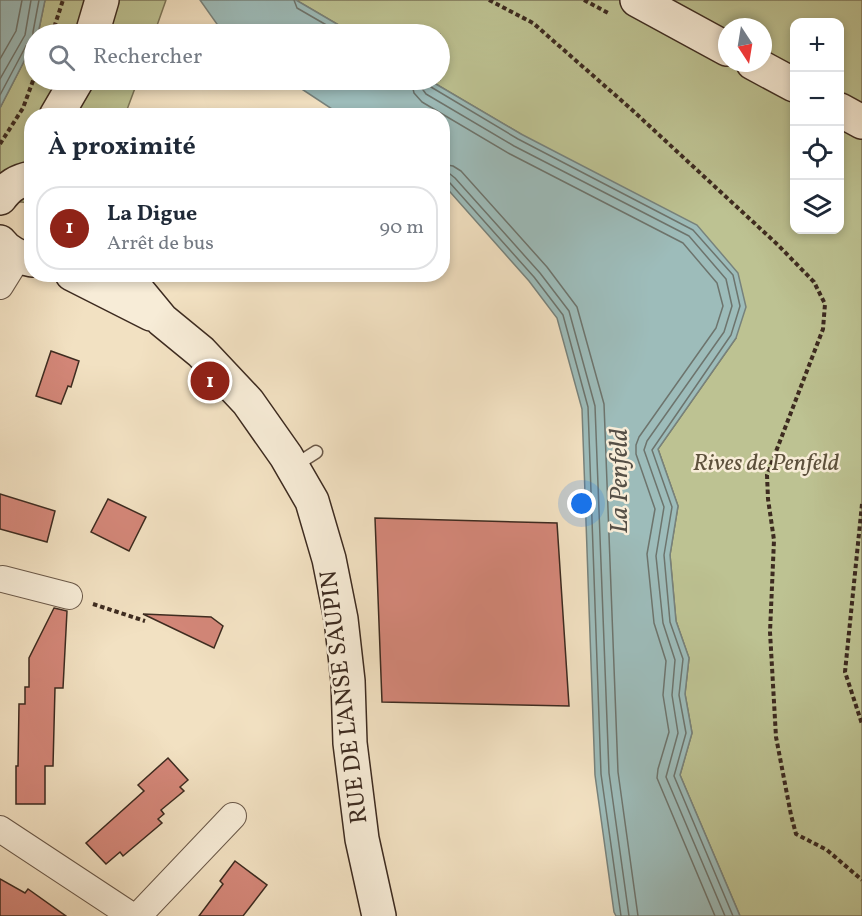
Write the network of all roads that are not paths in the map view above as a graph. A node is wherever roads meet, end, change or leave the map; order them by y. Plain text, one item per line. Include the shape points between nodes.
1 (102, 0) edge
2 (637, 0) edge
3 (95, 24) edge
4 (718, 44) edge
5 (770, 72) edge
6 (790, 82) edge
7 (72, 90) edge
8 (76, 90) edge
9 (61, 108) edge
10 (73, 108) edge
11 (844, 112) edge
12 (862, 122) edge
13 (10, 250) edge
14 (88, 282) edge
15 (131, 282) edge
16 (0, 286) edge
17 (162, 320) junction
18 (1, 582) edge
19 (69, 596) road end
20 (233, 816) dead end
21 (0, 829) edge
22 (132, 916) edge
23 (138, 916) edge
24 (379, 916) edge

1 - 3 street
2 - 4 street
5 - 6 street
7 - 9 street
8 - 10 street
11 - 12 street
13 - 16 street
14 - 17 street, RUE DE L'ANSE SAUPIN
15 - 17 street, RUE DE L'ANSE SAUPIN
17 - 24 street, RUE DE L'ANSE SAUPIN via 201,351 304,459 340,619 362,839
18 - 19 street
20 - 23 street
21 - 22 street

